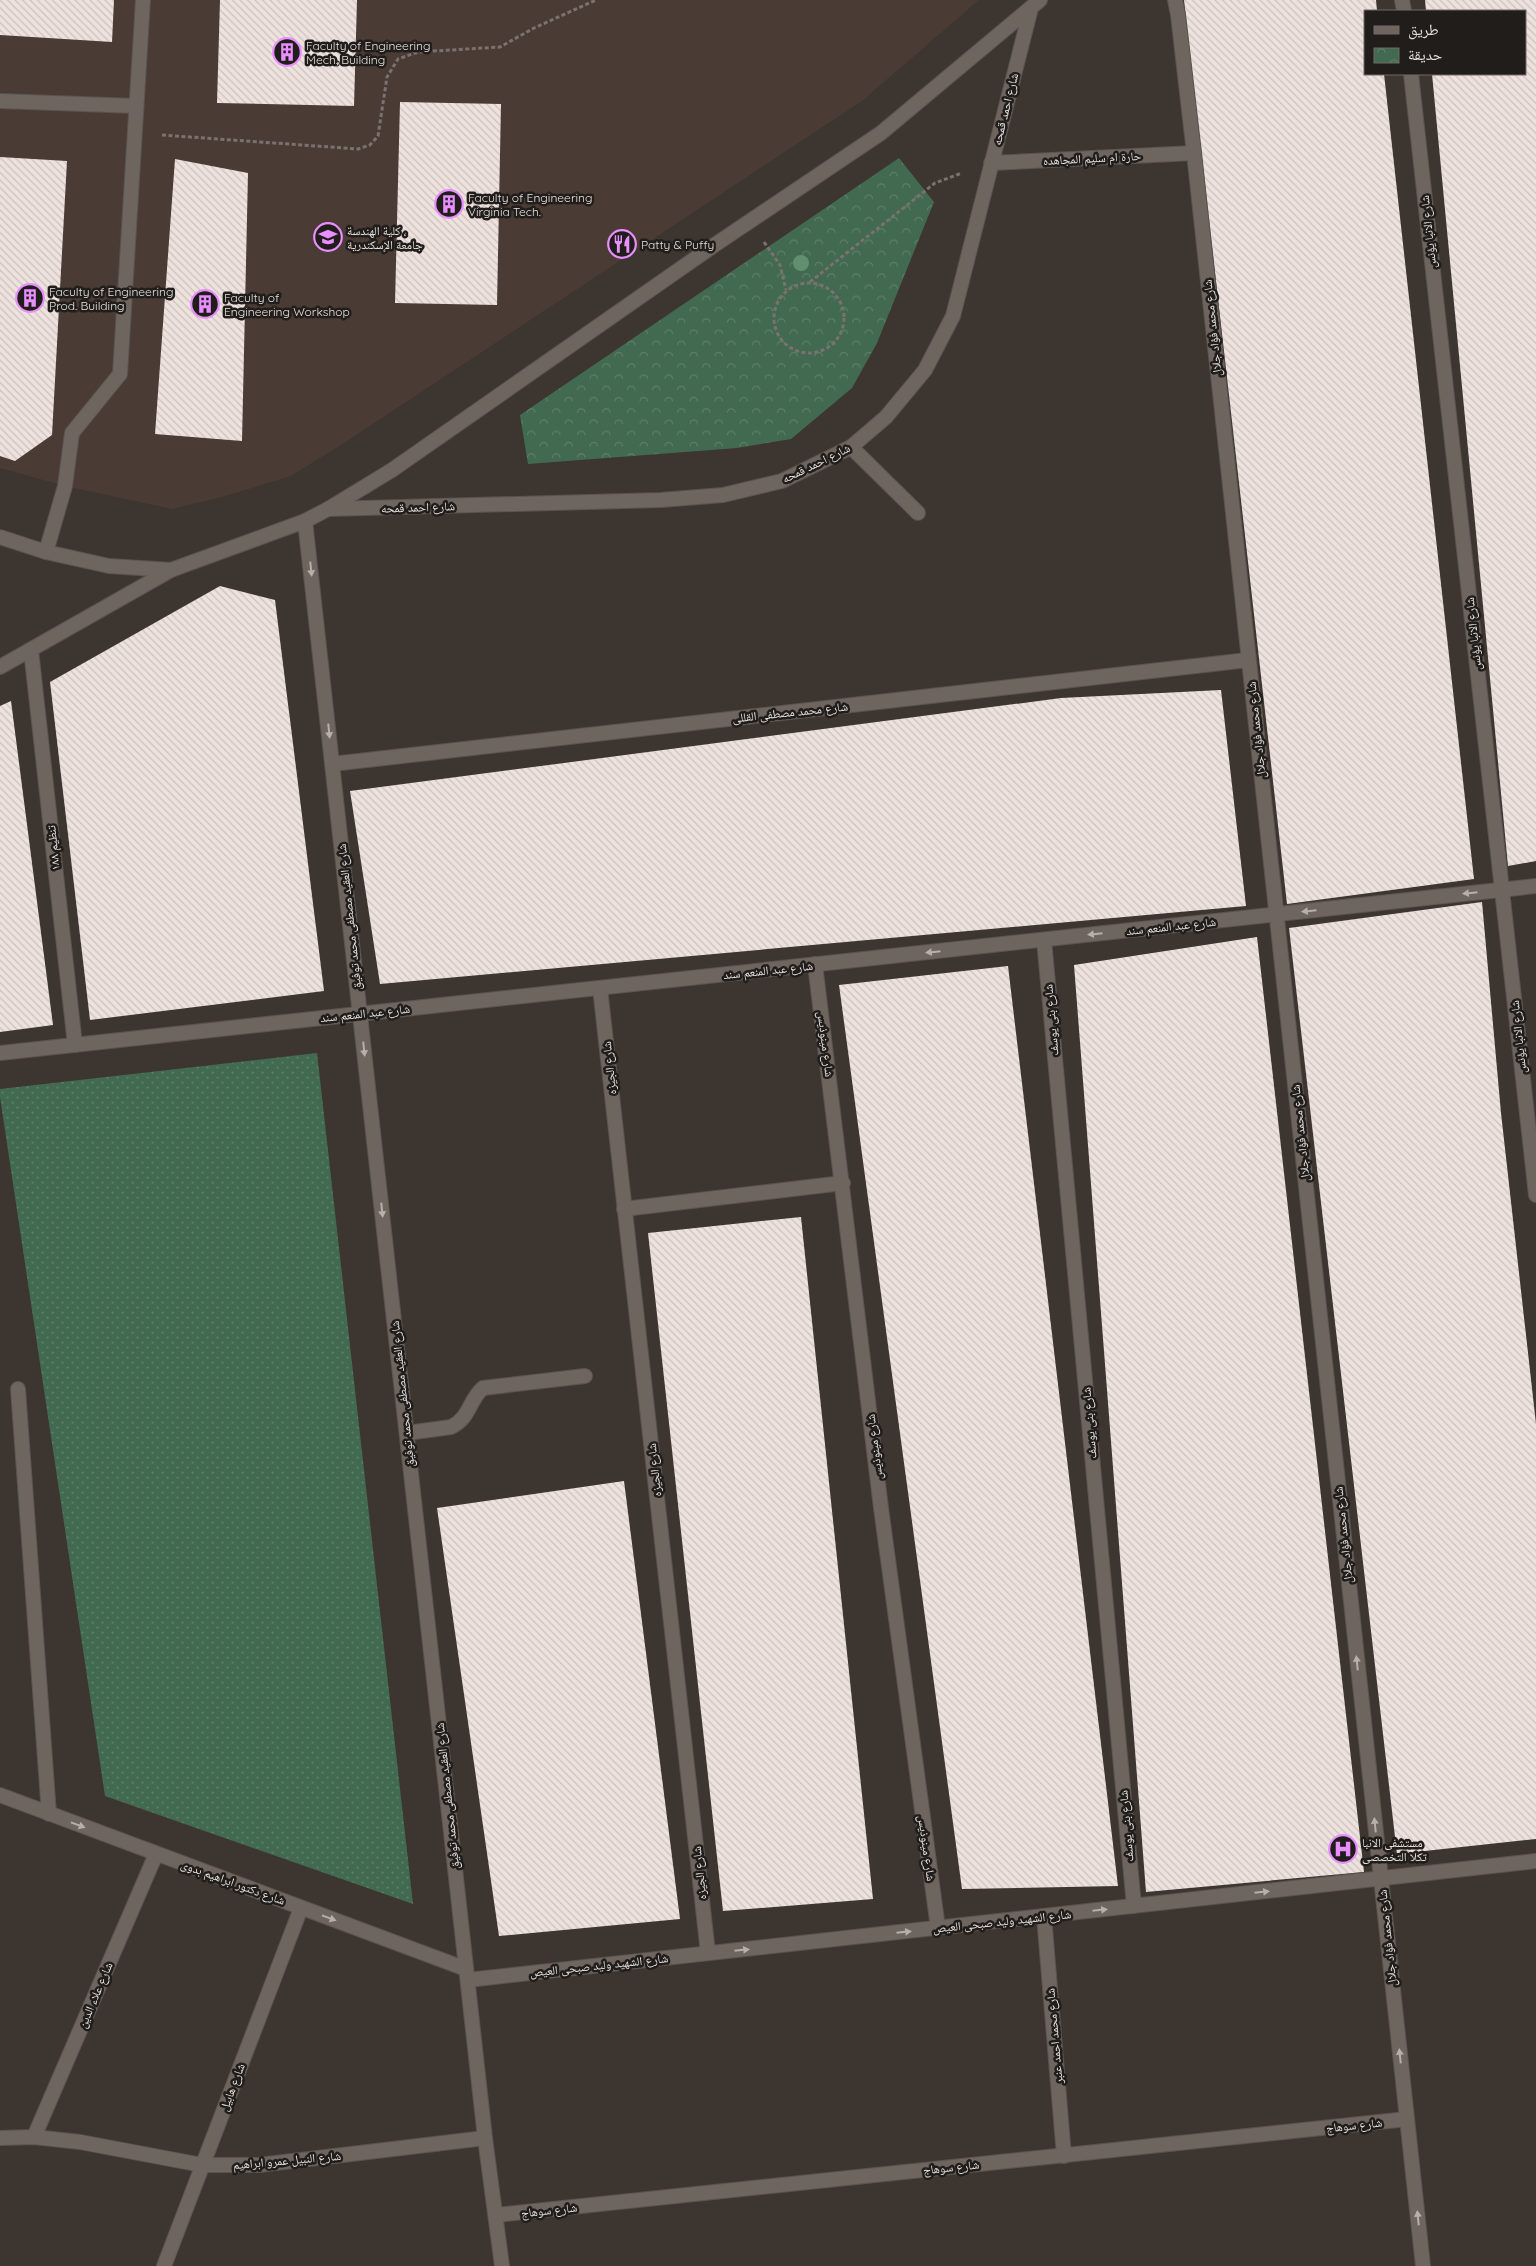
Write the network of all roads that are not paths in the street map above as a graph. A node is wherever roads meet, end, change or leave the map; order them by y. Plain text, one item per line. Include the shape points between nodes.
1 (143, 0) edge
2 (1175, 0) edge
3 (1036, 4) edge
4 (1411, 75) edge
5 (0, 101) edge
6 (136, 106) junction
7 (1194, 153) junction
8 (991, 163) junction
9 (851, 448) junction
10 (328, 509) junction
11 (918, 513) dead end
12 (305, 521) junction
13 (0, 537) edge
14 (46, 552) junction
15 (171, 570) junction
16 (31, 650) junction
17 (1248, 660) junction
18 (0, 668) edge
19 (332, 764) junction
20 (1536, 886) edge
21 (1502, 890) junction
22 (1276, 914) junction
23 (1044, 940) junction
24 (815, 964) junction
25 (600, 988) junction
26 (360, 1014) junction
27 (75, 1045) junction
28 (0, 1053) edge
29 (843, 1183) junction
30 (1536, 1195) edge
31 (624, 1209) junction
32 (585, 1376) dead end
33 (18, 1389) dead end
34 (407, 1433) junction
35 (0, 1796) edge
36 (50, 1814) junction
37 (156, 1854) junction
38 (1536, 1861) edge
39 (1380, 1878) junction
40 (1134, 1906) junction
41 (301, 1908) junction
42 (1044, 1916) junction
43 (938, 1928) junction
44 (708, 1953) junction
45 (467, 1974) junction
46 (1407, 2119) junction
47 (34, 2137) junction
48 (0, 2138) edge
49 (485, 2138) junction
50 (1064, 2156) junction
51 (202, 2165) junction
52 (496, 2215) junction
53 (164, 2266) edge
54 (502, 2266) edge
55 (1423, 2266) edge

1 - 6 street
2 - 7 street, شارع محمد فؤاد جلال
3 - 8 street, شارع احمد قمحه
3 - 10 street, شارع احمد قمحه via 881,133 392,470
4 - 21 street, شارع الانبا يؤنس
5 - 6 street
6 - 14 street via 120,374 72,433 65,486
7 - 8 street, حارة ام سليم المجاهده
7 - 17 street, شارع محمد فؤاد جلال
8 - 9 street, شارع احمد قمحه via 952,316 924,370 886,417
9 - 10 street, شارع احمد قمحه via 782,481 723,495
9 - 11 street
10 - 12 street, شارع احمد قمحه
12 - 15 street, شارع احمد قمحه
12 -> 19 street, شارع العقيد مصطفى محمد توفيق
13 - 14 street, شارع احمد قمحه
14 - 15 street, شارع احمد قمحه via 109,566
15 - 16 street, شارع احمد قمحه
16 - 18 street, شارع احمد قمحه
16 - 27 street, تنظيم ١٨٨
17 - 19 street, شارع محمد مصطفى القللى
17 - 22 street, شارع محمد فؤاد جلال
19 - 26 street, شارع العقيد مصطفى محمد توفيق
20 - 21 street, شارع عبد المنعم سند
21 -> 22 street, شارع عبد المنعم سند
21 - 30 street, شارع الانبا يؤنس
22 -> 23 street, شارع عبد المنعم سند
39 -> 22 street, شارع محمد فؤاد جلال
23 -> 24 street, شارع عبد المنعم سند
23 - 40 street, شارع بنى يوسف
24 - 25 street, شارع عبد المنعم سند
24 - 29 street, شارع مينوذيس
25 - 26 street, شارع عبد المنعم سند
25 - 31 street, شارع الجيزه
26 - 27 street, شارع عبد المنعم سند
26 -> 34 street, شارع العقيد مصطفى محمد توفيق
27 - 28 street, شارع عبد المنعم سند
29 - 31 street
29 - 43 street, شارع مينوذيس via 881,1508
31 - 44 street, شارع الجيزه
32 - 34 street via 483,1388 474,1398 468,1413 452,1427
33 - 36 street
34 - 45 street, شارع العقيد مصطفى محمد توفيق
35 - 36 street, شارع دكتور ابراهيم بدوى
36 -> 37 street, شارع دكتور ابراهيم بدوى
37 - 41 street, شارع دكتور ابراهيم بدوى
37 - 47 street, شارع علاء الدين
38 - 39 street, شارع الشهيد وليد صبحى العيص
40 -> 39 street, شارع الشهيد وليد صبحى العيص
46 -> 39 street, شارع محمد فؤاد جلال
42 -> 40 street, شارع الشهيد وليد صبحى العيص
41 -> 45 street, شارع دكتور ابراهيم بدوى
41 - 51 street, شارع هابيل
42 - 43 street, شارع الشهيد وليد صبحى العيص
42 - 50 street, شارع محمد احمد عنبر
44 -> 43 street, شارع الشهيد وليد صبحى العيص
44 - 45 street, شارع الشهيد وليد صبحى العيص
45 - 49 street, شارع العقيد مصطفى محمد توفيق
46 - 50 street, شارع سوهاج
55 -> 46 street, شارع محمد فؤاد جلال
47 - 48 street, شارع النبيل عمرو ابراهيم
47 - 51 street, شارع النبيل عمرو ابراهيم via 80,2142
49 - 51 street, شارع النبيل عمرو ابراهيم via 259,2165
49 - 52 street, شارع العقيد مصطفى محمد توفيق
50 - 52 street, شارع سوهاج
51 - 53 street, شارع هابيل
52 - 54 street, شارع العقيد مصطفى محمد توفيق

